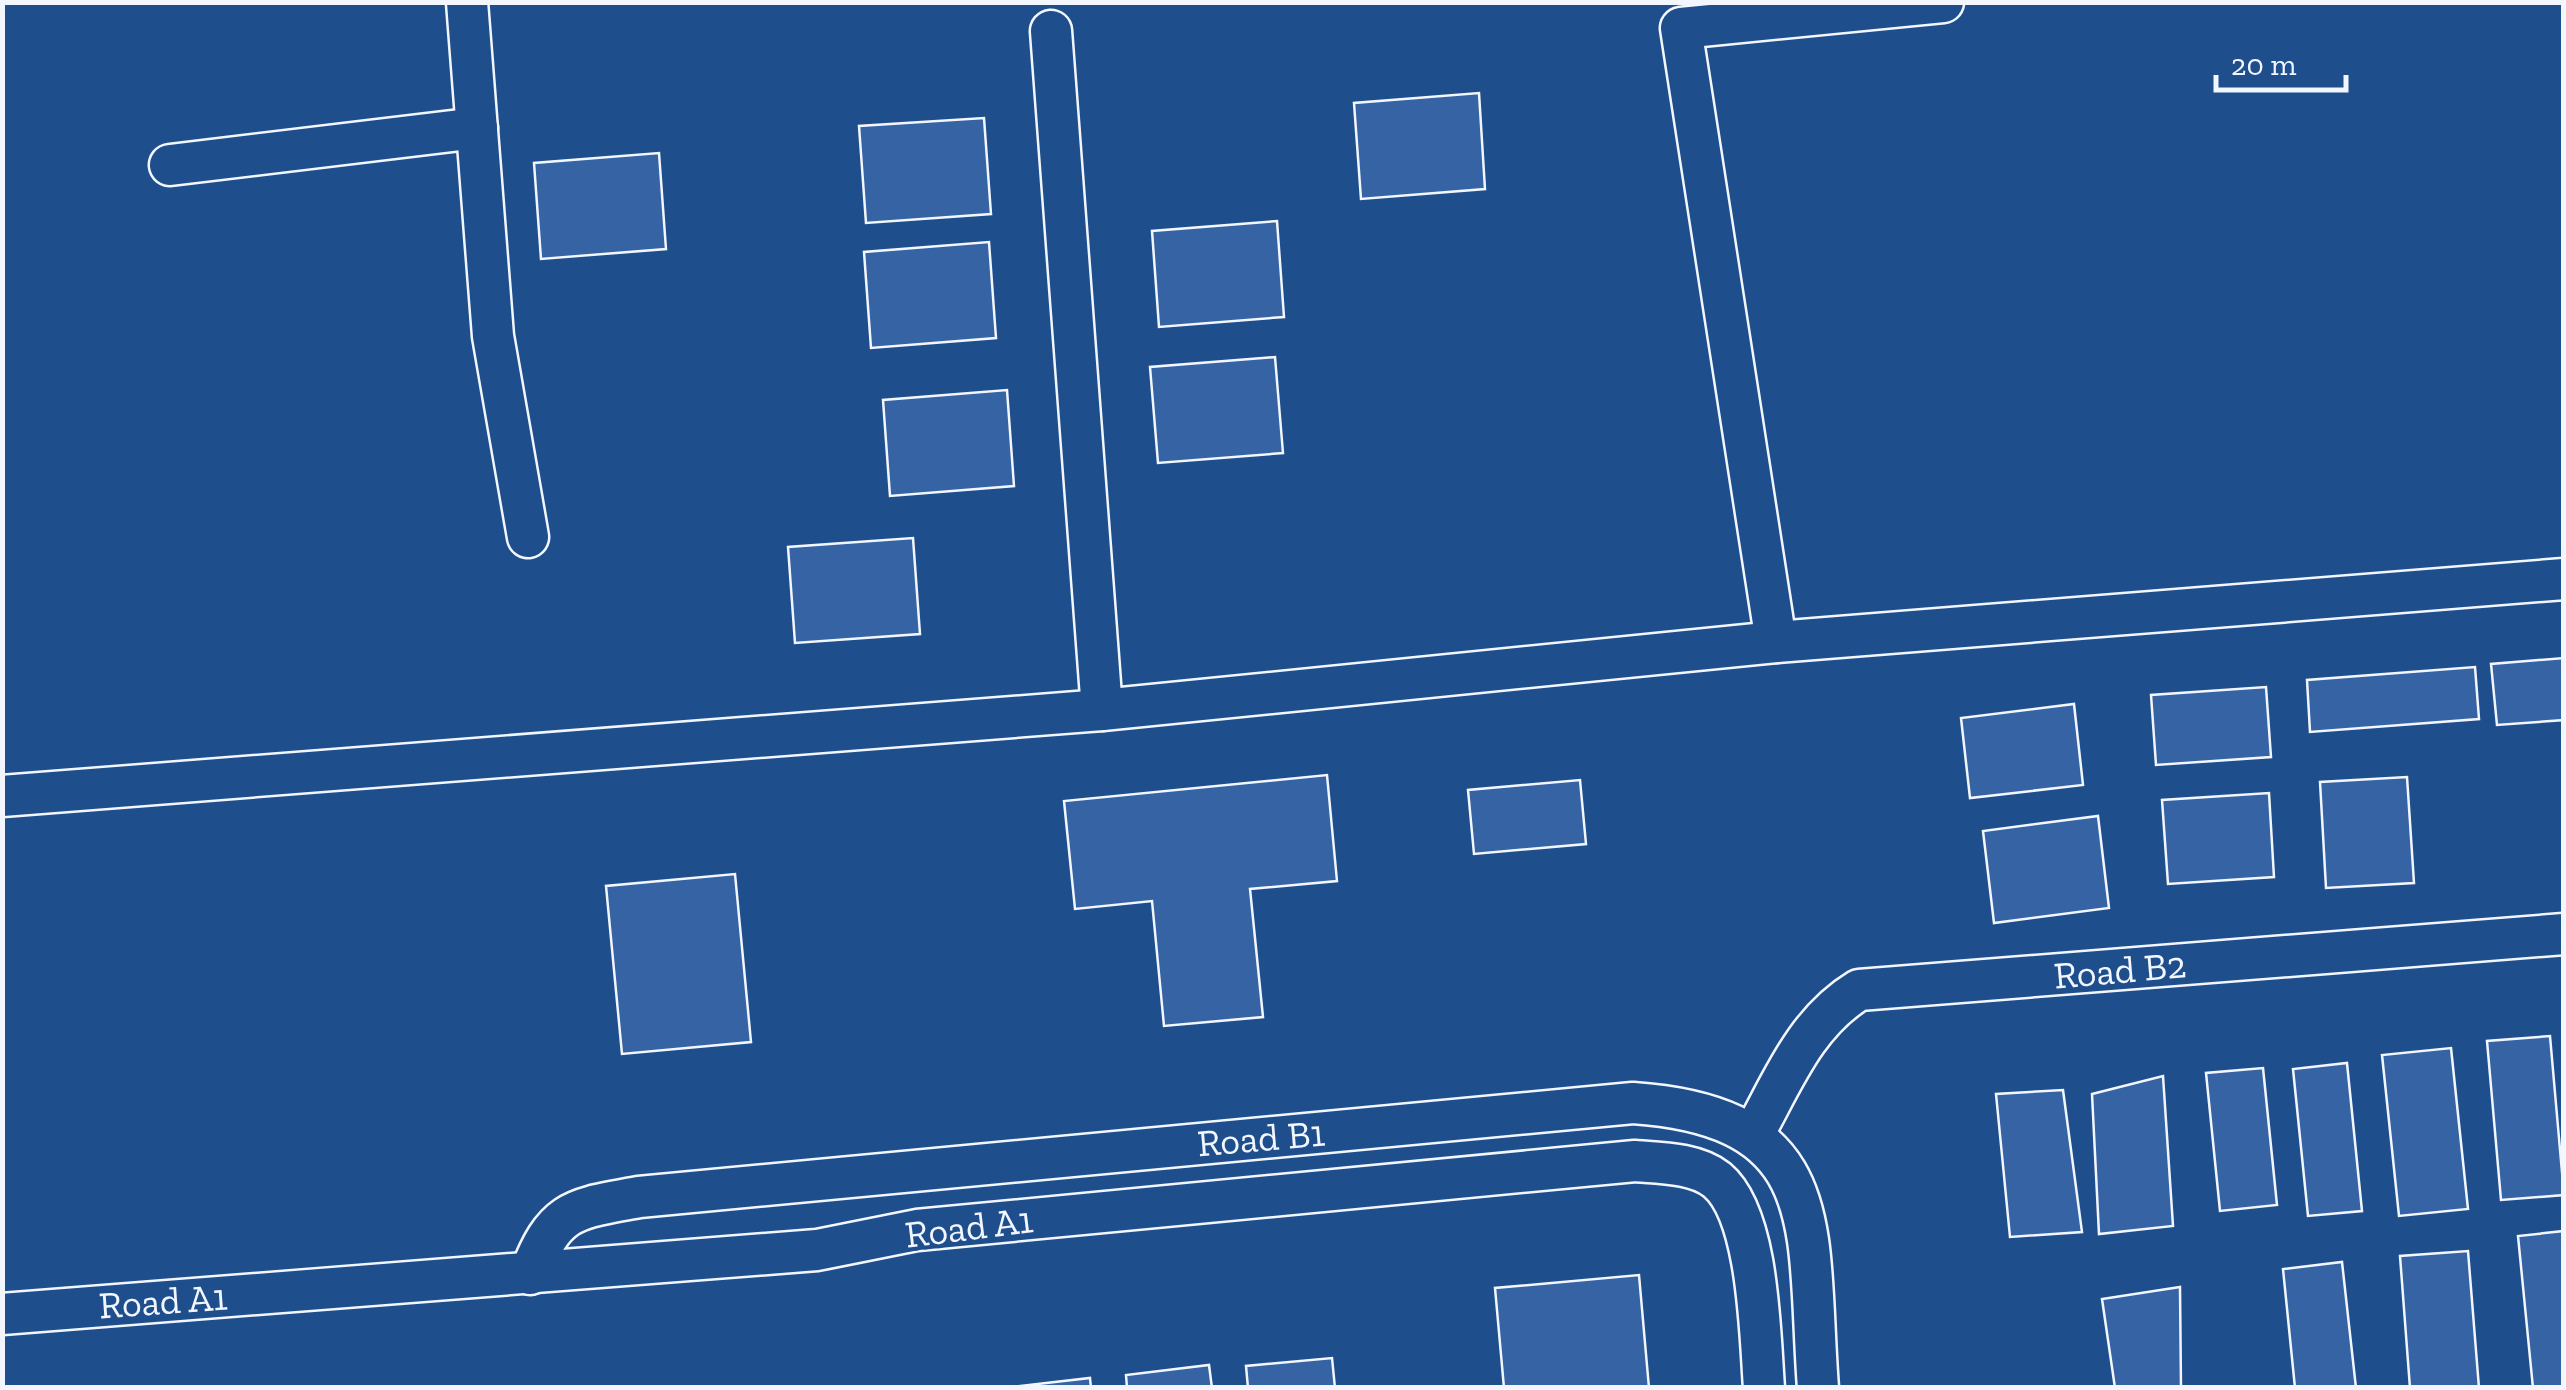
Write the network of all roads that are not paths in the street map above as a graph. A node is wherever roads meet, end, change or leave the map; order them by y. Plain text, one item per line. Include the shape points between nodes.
1 (467, 2) edge
2 (1943, 2) edge
3 (1051, 31) dead end
4 (477, 128) junction
5 (170, 165) dead end
6 (528, 536) dead end
7 (2564, 579) edge
8 (1776, 642) junction
9 (1102, 710) junction
10 (2, 796) edge
11 (2564, 934) edge
12 (1753, 1135) junction
13 (530, 1274) junction
14 (2, 1314) edge
15 (1764, 1388) edge
16 (1818, 1388) edge

1 - 4 street
2 - 8 street via 1682,28
3 - 9 street
4 - 5 street
4 - 6 street via 493,336
7 - 8 street
8 - 9 street
9 - 10 street
11 - 12 street, Road B2 via 1859,990 1812,1028
12 - 13 street, Road B1 via 1718,1117 1633,1103 639,1197 588,1206 554,1224
12 - 16 street, Road B1 via 1781,1162 1800,1194
13 - 14 street, Road A1
13 - 15 street, Road A1 via 817,1250 917,1230 1033,1218 1635,1161 1674,1164 1716,1179 1736,1204 1754,1282

